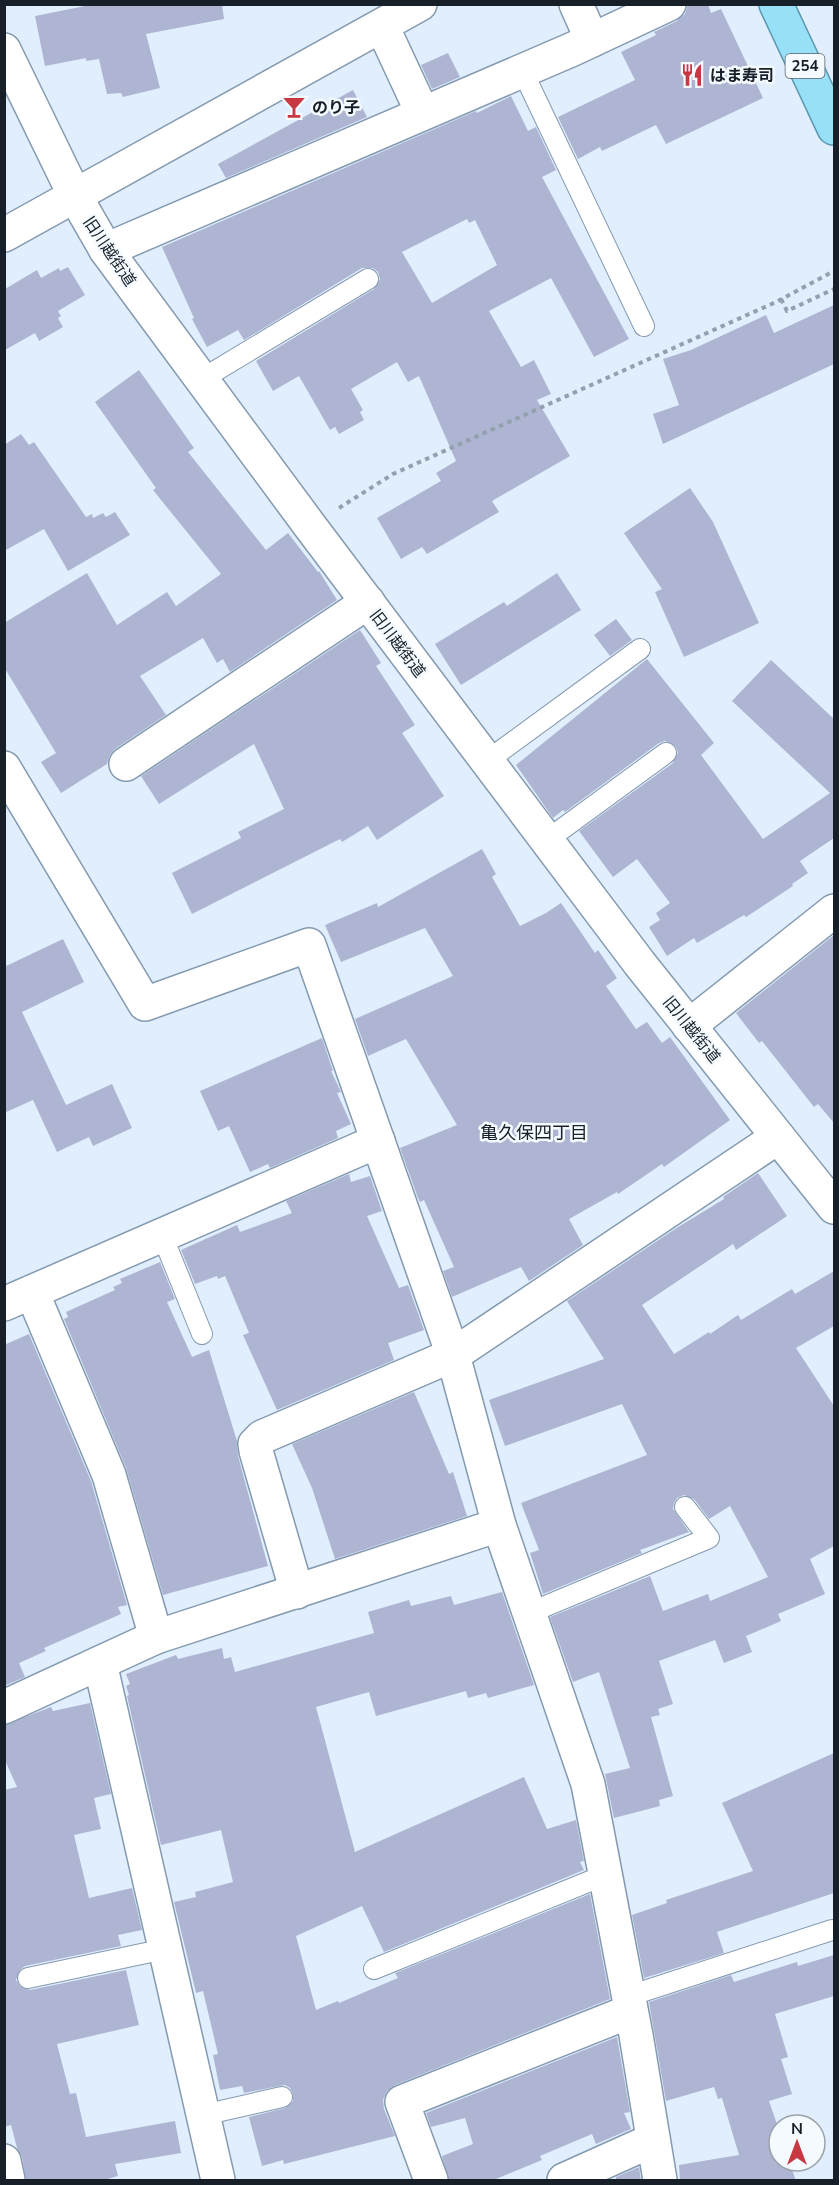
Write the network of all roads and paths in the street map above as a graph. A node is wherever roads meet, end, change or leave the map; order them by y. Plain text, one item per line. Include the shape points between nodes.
1 (420, 4) edge
2 (576, 4) edge
3 (669, 4) edge
4 (776, 4) edge
5 (382, 26) junction
6 (592, 40) junction
7 (4, 50) edge
8 (522, 70) junction
9 (422, 112) junction
10 (834, 128) edge
11 (75, 196) junction
12 (4, 235) edge
13 (106, 249) junction
14 (834, 271) edge
15 (369, 279) dead end
16 (834, 289) edge
17 (781, 299) junction
18 (644, 326) dead end
19 (202, 379) junction
20 (310, 526) junction
21 (368, 602) junction
22 (640, 649) dead end
23 (666, 753) dead end
24 (487, 761) junction
25 (126, 764) dead end
26 (4, 768) edge
27 (547, 840) junction
28 (834, 911) edge
29 (689, 1026) junction
30 (778, 1137) junction
31 (378, 1141) junction
32 (834, 1205) edge
33 (162, 1236) junction
34 (18, 1298) edge
35 (202, 1334) dead end
36 (453, 1355) junction
37 (685, 1507) dead end
38 (499, 1525) junction
39 (297, 1592) junction
40 (529, 1613) junction
41 (156, 1637) junction
42 (100, 1663) junction
43 (4, 1707) edge
44 (605, 1875) junction
45 (832, 1930) dead end
46 (165, 1949) junction
47 (374, 1969) dead end
48 (28, 1978) dead end
49 (630, 2003) junction
50 (282, 2097) dead end
51 (203, 2115) junction
52 (653, 2140) junction
53 (4, 2161) edge
54 (8, 2181) edge
55 (218, 2181) edge
56 (431, 2181) edge
57 (564, 2181) edge
58 (660, 2181) edge

1 - 5 street
2 - 6 street
3 - 6 street
4 - 10 highway, 254
5 - 9 street
5 - 11 street
6 - 8 street
7 - 11 street, 旧川越街道
8 - 9 street
8 - 18 lane
9 - 13 street
11 - 12 street
11 - 13 street, 旧川越街道
13 - 19 street, 旧川越街道
14 - 17 path
15 - 19 lane
16 - 17 path via 787,311
17 - 20 path via 393,474
19 - 20 street, 旧川越街道
20 - 21 street, 旧川越街道
21 - 24 street, 旧川越街道
21 - 25 street
22 - 24 lane
23 - 27 lane
24 - 27 street, 旧川越街道
26 - 31 street via 145,1004 309,945
27 - 29 street, 旧川越街道
28 - 29 street
29 - 30 street, 旧川越街道
30 - 32 street, 旧川越街道
30 - 36 street
31 - 33 street
31 - 36 street
33 - 34 street
33 - 35 lane
34 - 41 street via 109,1475
36 - 38 street
36 - 39 street via 262,1437 255,1444
37 - 40 lane via 709,1538
38 - 39 street
38 - 40 street
39 - 41 street
40 - 44 street via 588,1784
41 - 42 street
42 - 43 street
42 - 46 street
44 - 47 lane
44 - 49 street
45 - 49 lane
46 - 48 lane
46 - 51 street
49 - 52 street
49 - 56 street via 402,2102
50 - 51 lane
51 - 55 street
52 - 57 street
52 - 58 street
53 - 54 street

